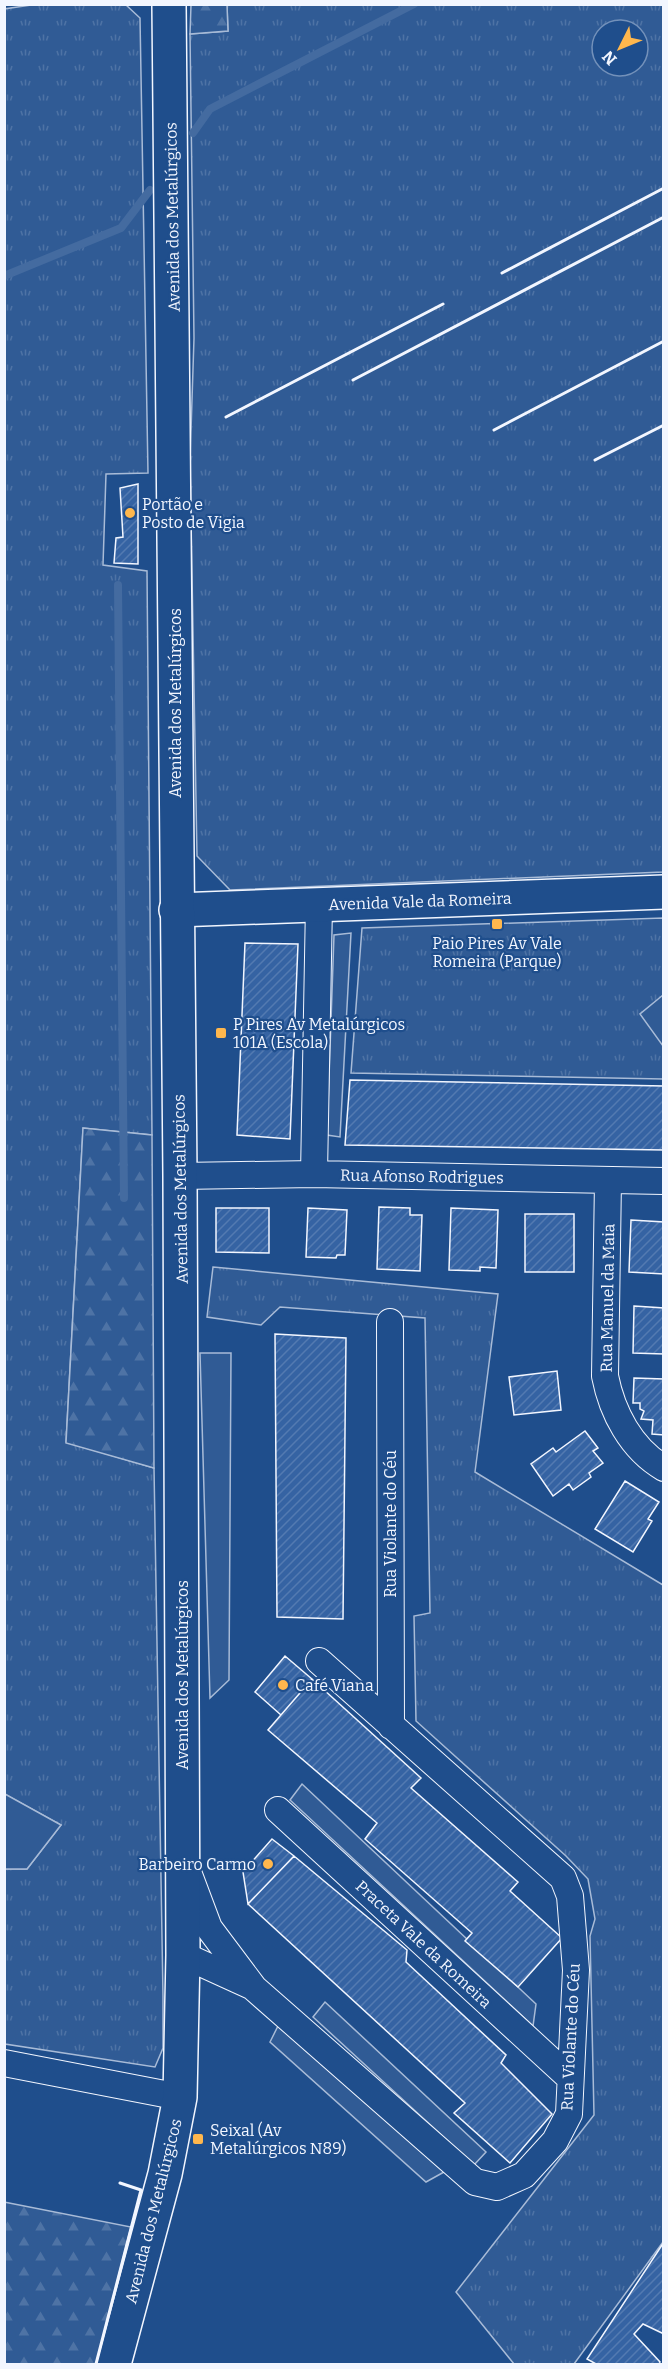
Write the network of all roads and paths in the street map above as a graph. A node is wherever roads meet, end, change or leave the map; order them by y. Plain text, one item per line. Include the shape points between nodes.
1 (169, 4) edge
2 (663, 892) edge
3 (319, 904) junction
4 (176, 910) junction
5 (314, 1174) junction
6 (180, 1176) junction
7 (608, 1180) junction
8 (663, 1181) edge
9 (390, 1322) dead end
10 (663, 1468) edge
11 (319, 1661) dead end
12 (391, 1726) junction
13 (278, 1810) dead end
14 (183, 1858) junction
15 (183, 1955) junction
16 (254, 1988) junction
17 (4, 2063) edge
18 (570, 2078) junction
19 (180, 2097) junction
20 (114, 2364) edge

1 - 4 main road, Avenida dos Metalúrgicos
2 - 3 main road, Avenida Vale da Romeira
3 - 4 main road, Avenida Vale da Romeira
3 - 5 street
4 - 6 main road, Avenida dos Metalúrgicos
5 - 6 street, Rua Afonso Rodrigues
5 - 7 street, Rua Afonso Rodrigues
6 - 14 main road, Avenida dos Metalúrgicos
7 - 8 street, Rua Afonso Rodrigues
7 - 10 street, Rua Manuel da Maia via 605,1376 621,1422 653,1462
9 - 12 street, Rua Violante do Céu
11 - 12 street, Rua Violante do Céu
12 - 18 street, Rua Violante do Céu via 563,1878 570,1896 576,1970
13 - 18 street, Praceta Vale da Romeira
14 - 15 main road, Avenida dos Metalúrgicos
14 - 16 street, Rua Violante do Céu via 209,1928
15 - 16 street, Rua Violante do Céu
15 - 19 main road, Avenida dos Metalúrgicos
16 - 18 street, Rua Violante do Céu via 476,2182 497,2187 524,2175 555,2141 568,2114
17 - 19 street
19 - 20 main road, Avenida dos Metalúrgicos via 165,2174

